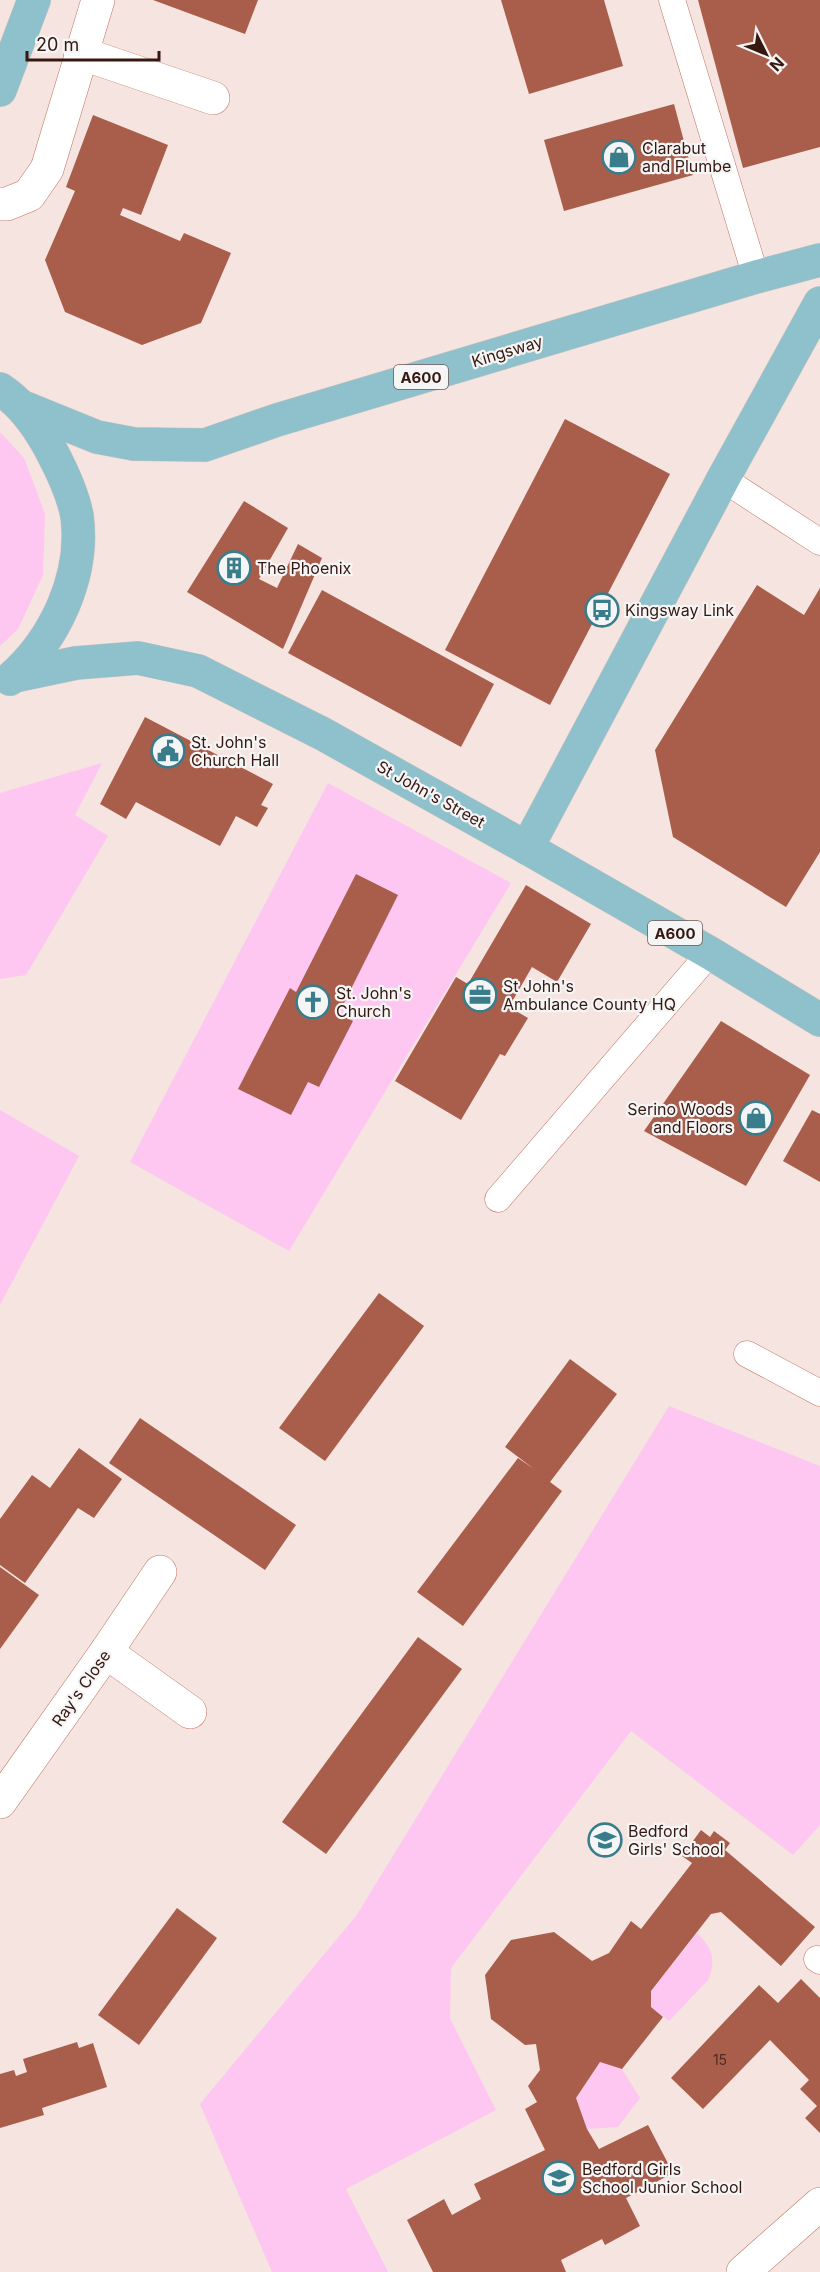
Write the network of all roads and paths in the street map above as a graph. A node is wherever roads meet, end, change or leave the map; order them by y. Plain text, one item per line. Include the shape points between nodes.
1 (34, 0) edge
2 (98, 0) edge
3 (672, 0) edge
4 (80, 53) junction
5 (0, 90) edge
6 (213, 98) dead end
7 (0, 204) edge
8 (820, 260) edge
9 (756, 277) junction
10 (820, 303) edge
11 (6, 393) edge
12 (723, 479) junction
13 (820, 542) edge
14 (7, 682) edge
15 (527, 848) junction
16 (710, 953) junction
17 (820, 1020) edge
18 (498, 1199) dead end
19 (747, 1354) dead end
20 (820, 1393) edge
21 (160, 1572) dead end
22 (106, 1652) junction
23 (190, 1712) dead end
24 (0, 1802) edge
25 (820, 2204) edge
26 (743, 2272) edge

1 - 5 main road
2 - 4 street
3 - 9 lane
4 - 6 street
4 - 7 street via 47,169 29,195
8 - 9 main road, Kingsway / A600
9 - 11 main road, Kingsway / A600 via 205,445 134,444 97,437
10 - 12 main road
11 - 14 main road, A600 via 48,443 64,474 76,515 77,557 54,624 39,648
12 - 13 lane
12 - 15 main road
14 - 15 main road, St John's Street / A600 via 76,663 138,658 198,671 323,734
15 - 16 main road, St John's Street / A600
16 - 17 main road, St John's Street / A600
16 - 18 lane
19 - 20 lane
21 - 22 street, Ray's Close
22 - 23 street
22 - 24 street, Ray's Close
25 - 26 street

